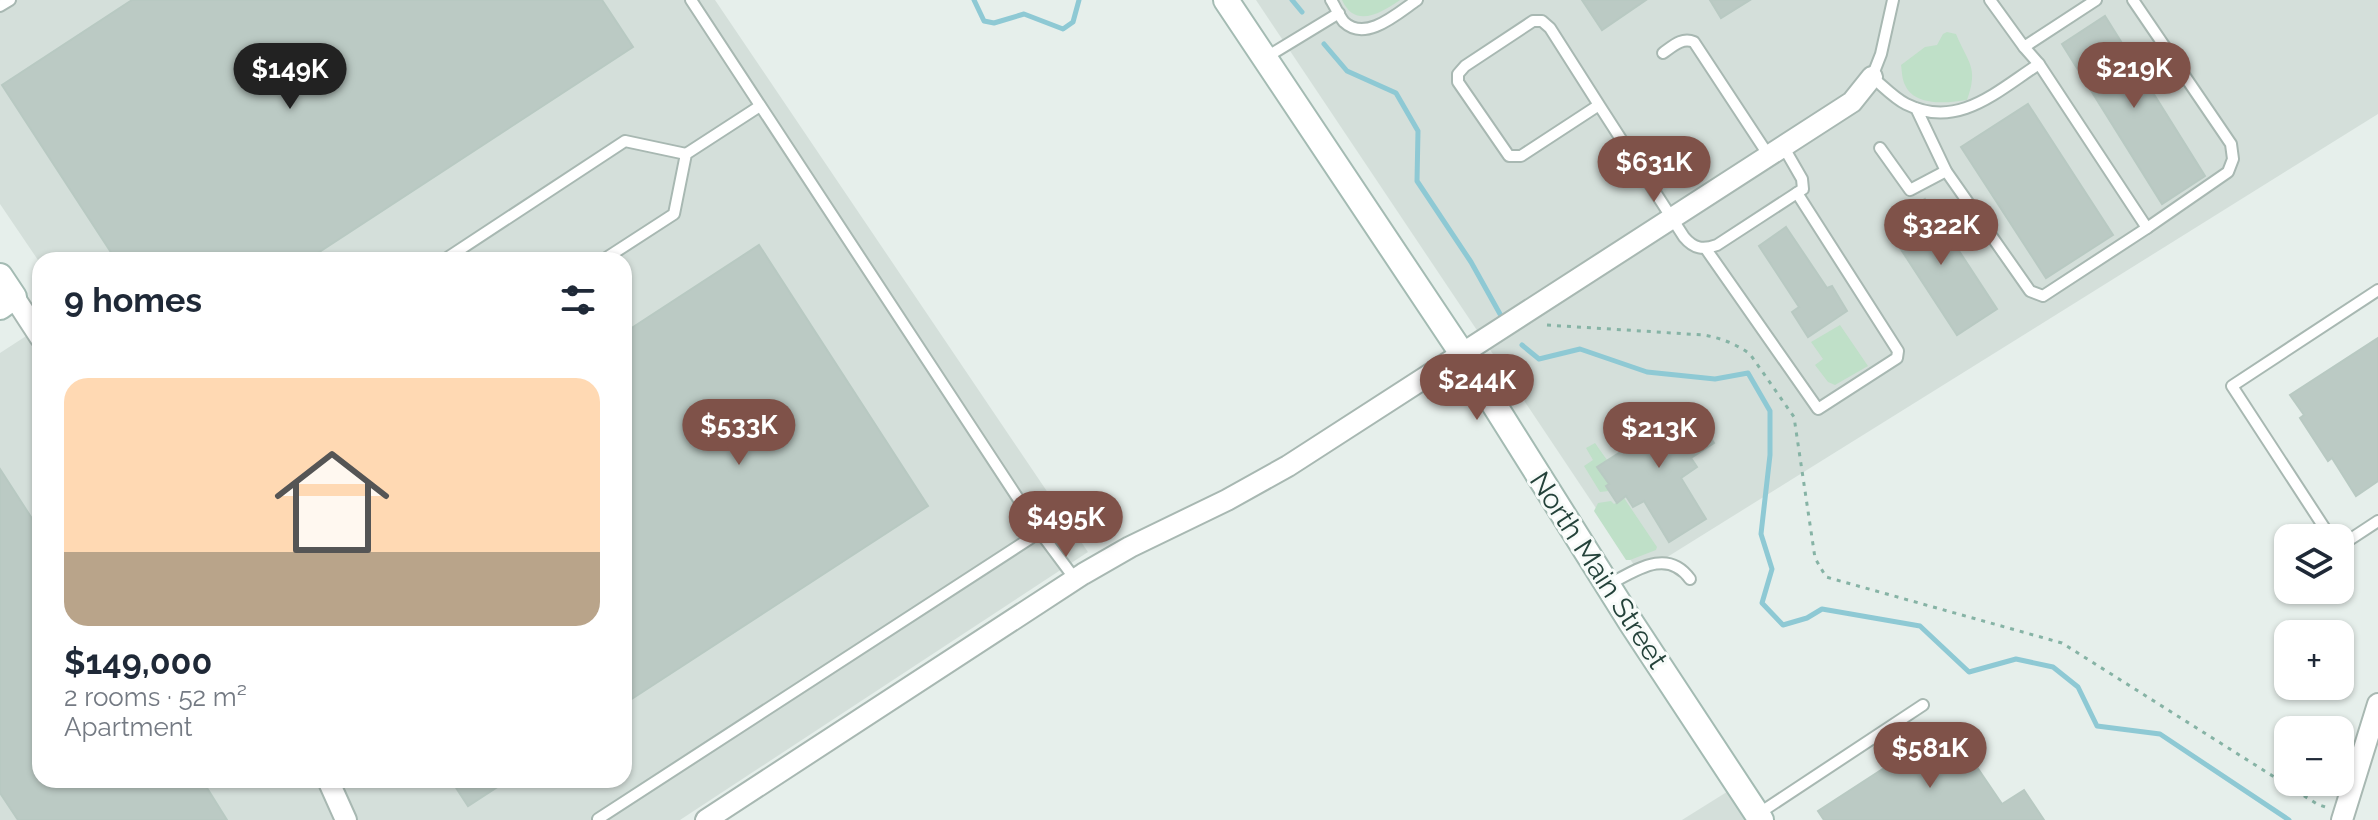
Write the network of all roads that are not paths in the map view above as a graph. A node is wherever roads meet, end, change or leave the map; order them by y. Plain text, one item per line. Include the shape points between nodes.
1 (10, 0) edge
2 (691, 0) edge
3 (1226, 0) edge
4 (1331, 0) edge
5 (1417, 0) edge
6 (1893, 0) edge
7 (1990, 0) edge
8 (2096, 0) edge
9 (2133, 0) edge
10 (0, 6) edge
11 (1339, 13) junction
12 (2024, 47) junction
13 (1663, 53) dead end
14 (1264, 59) junction
15 (2039, 64) junction
16 (1872, 77) junction
17 (1599, 105) junction
18 (760, 106) junction
19 (1916, 108) junction
20 (1880, 148) dead end
21 (1776, 151) junction
22 (686, 154) junction
23 (1946, 171) junction
24 (1797, 193) junction
25 (1672, 219) junction
26 (2147, 228) junction
27 (1706, 249) junction
28 (456, 252) edge
29 (615, 252) edge
30 (0, 276) edge
31 (2378, 290) edge
32 (7, 302) edge
33 (32, 329) edge
34 (1463, 355) junction
35 (2378, 521) edge
36 (2322, 524) edge
37 (1040, 532) junction
38 (2354, 537) edge
39 (1075, 579) junction
40 (1690, 579) dead end
41 (1608, 585) junction
42 (2378, 704) edge
43 (1923, 705) dead end
44 (332, 788) edge
45 (2334, 814) edge
46 (1760, 817) edge
47 (598, 819) edge
48 (346, 820) edge
49 (706, 820) edge

1 - 10 lane
2 - 18 lane
3 - 14 street, North Main Street
4 - 11 lane
5 - 11 lane via 1365,29 1344,22
6 - 16 lane
7 - 12 lane
8 - 12 lane
9 - 26 lane via 2231,144 2233,159 2228,172
11 - 14 lane
12 - 15 lane
13 - 21 lane via 1687,39 1694,42
14 - 34 street, North Main Street
15 - 19 lane via 1965,111 1936,114
15 - 26 lane
16 - 19 lane
16 - 21 street via 1852,102
17 - 17 lane via 1521,156 1509,156 1458,82 1458,74 1533,21 1542,21
17 - 25 lane
18 - 22 lane
18 - 37 lane
19 - 23 lane
20 - 23 lane via 1910,190
21 - 24 lane via 1802,179 1803,189
21 - 25 street
22 - 28 lane via 625,141
22 - 29 lane via 674,214
23 - 26 lane via 2030,291 2043,296
24 - 27 lane
24 - 27 lane via 1898,351 1897,358 1818,409
25 - 27 lane via 1691,245
25 - 34 street
30 - 32 street
31 - 36 lane via 2232,386
32 - 33 street
34 - 39 street via 1275,474
34 - 41 street, North Main Street
35 - 38 lane
37 - 39 lane
37 - 47 lane
39 - 49 street
40 - 41 lane via 1679,566 1659,562
41 - 46 street, North Main Street
42 - 45 street
43 - 46 lane
44 - 48 street

